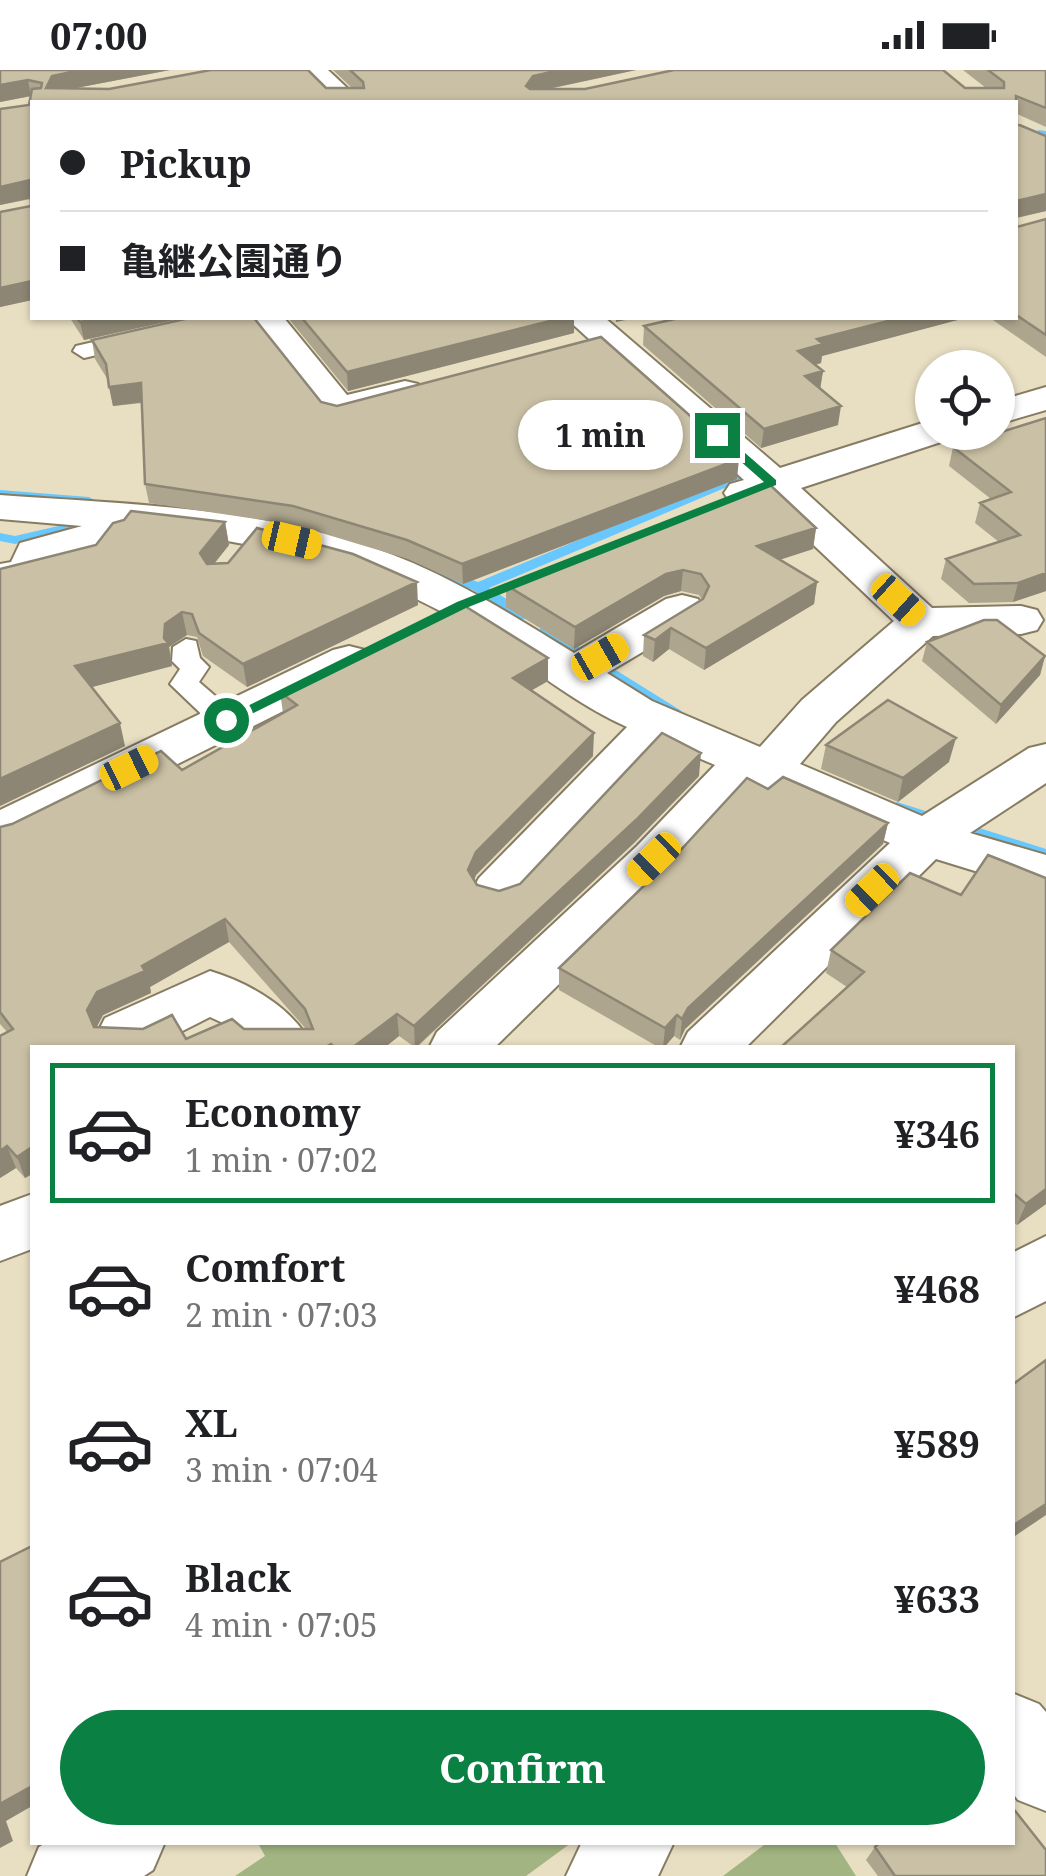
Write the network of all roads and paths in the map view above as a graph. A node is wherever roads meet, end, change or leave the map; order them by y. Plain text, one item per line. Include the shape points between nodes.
1 (311, 70) edge
2 (345, 100) edge
3 (216, 320) edge
4 (267, 320) edge
5 (656, 326) edge
6 (586, 335) edge
7 (84, 351) dead end
8 (434, 384) edge
9 (1046, 398) edge
10 (1015, 407) edge
11 (915, 438) edge
12 (772, 482) junction
13 (717, 504) edge
14 (0, 506) edge
15 (149, 520) junction
16 (0, 577) edge
17 (516, 584) edge
18 (462, 605) junction
19 (682, 609) edge
20 (922, 622) junction
21 (1038, 624) edge
22 (186, 646) dead end
23 (573, 673) junction
24 (226, 720) junction
25 (662, 721) junction
26 (1046, 760) edge
27 (769, 769) junction
28 (0, 832) edge
29 (926, 838) junction
30 (1046, 874) edge
31 (498, 891) edge
32 (125, 1034) edge
33 (283, 1045) edge
34 (462, 1045) edge
35 (711, 1045) edge
36 (30, 1222) edge
37 (0, 1234) edge
38 (1015, 1734) edge
39 (1046, 1772) edge
40 (120, 1845) edge
41 (632, 1845) edge
42 (68, 1876) edge
43 (607, 1876) edge

1 - 2 street
3 - 7 lane
4 - 8 street via 338,410
5 - 6 street
6 - 12 street
9 - 10 street
11 - 12 street
12 - 13 street
12 - 20 street
14 - 15 street
15 - 16 street via 35,552 30,571
15 - 18 street via 245,547 326,547
17 - 18 street
18 - 23 street
18 - 24 street
19 - 23 street
20 - 21 street
20 - 27 street via 819,711
22 - 24 lane via 186,661 195,667 184,684
23 - 25 street
24 - 28 street
25 - 27 street
25 - 31 street
26 - 29 street
27 - 29 street
27 - 34 street via 735,774
29 - 30 street
29 - 35 street
32 - 33 street via 210,992 245,1009
36 - 37 street
38 - 39 street
40 - 42 street
41 - 43 street

